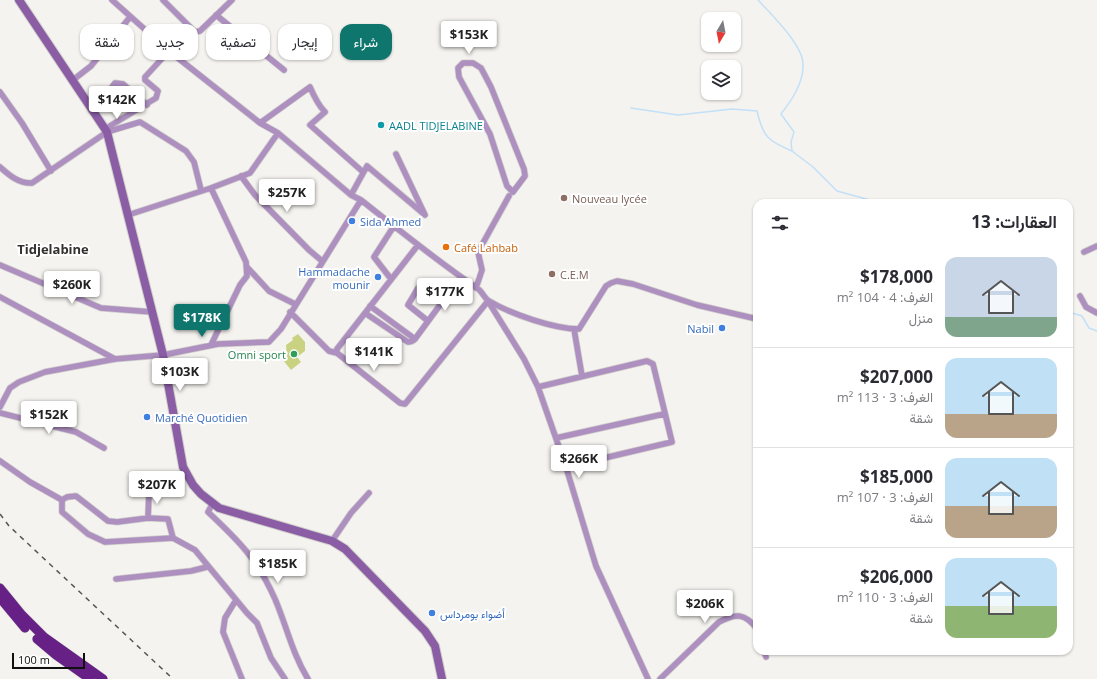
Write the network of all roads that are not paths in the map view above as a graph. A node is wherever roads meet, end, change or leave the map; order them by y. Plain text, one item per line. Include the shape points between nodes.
1 (19, 0) edge
2 (112, 0) edge
3 (163, 0) edge
4 (230, 1) edge
5 (216, 15) junction
6 (130, 17) junction
7 (187, 24) edge
8 (142, 27) edge
9 (198, 31) edge
10 (161, 60) edge
11 (180, 60) edge
12 (284, 70) dead end
13 (73, 80) junction
14 (0, 92) edge
15 (147, 104) junction
16 (94, 111) junction
17 (260, 123) junction
18 (106, 130) junction
19 (278, 133) junction
20 (396, 154) dead end
21 (0, 167) edge
22 (51, 171) junction
23 (363, 172) junction
24 (241, 176) junction
25 (211, 188) junction
26 (202, 190) junction
27 (511, 194) junction
28 (352, 195) junction
29 (361, 200) junction
30 (128, 215) junction
31 (394, 226) junction
32 (418, 245) junction
33 (1097, 246) edge
34 (1084, 252) dead end
35 (322, 261) junction
36 (0, 265) edge
37 (247, 267) junction
38 (391, 279) junction
39 (476, 288) junction
40 (1080, 296) dead end
41 (0, 297) edge
42 (488, 301) junction
43 (295, 304) junction
44 (370, 306) junction
45 (152, 312) junction
46 (290, 312) junction
47 (365, 313) junction
48 (1097, 313) edge
49 (753, 319) edge
50 (428, 321) junction
51 (574, 329) junction
52 (415, 339) junction
53 (211, 345) junction
54 (336, 353) junction
55 (163, 355) junction
56 (115, 359) junction
57 (582, 376) junction
58 (538, 387) junction
59 (0, 406) edge
60 (0, 412) edge
61 (664, 414) junction
62 (556, 438) junction
63 (104, 448) dead end
64 (0, 461) edge
65 (566, 467) junction
66 (149, 492) dead end
67 (369, 493) dead end
68 (62, 500) junction
69 (213, 503) junction
70 (148, 518) junction
71 (173, 538) junction
72 (332, 541) junction
73 (207, 567) junction
74 (116, 579) dead end
75 (0, 588) edge
76 (0, 598) edge
77 (236, 600) junction
78 (753, 625) edge
79 (90, 679) edge
80 (103, 679) edge
81 (242, 679) edge
82 (285, 679) edge
83 (308, 679) edge
84 (442, 679) edge
85 (648, 679) edge
86 (660, 679) edge

1 - 13 main road
2 - 6 street
3 - 7 street
4 - 5 street
5 - 9 street
5 - 12 street
6 - 8 street
6 - 13 street via 92,66
10 - 15 street via 145,77 158,92 156,98
11 - 17 street
13 - 16 main road
14 - 22 street
15 - 16 street via 123,84 115,84
15 - 18 street via 129,113
16 - 18 main road
17 - 19 street
17 - 23 street via 310,86 324,112 310,124
18 - 22 street
18 - 26 street via 140,122 186,151 194,162
18 - 30 main road
19 - 24 street via 250,173
19 - 28 street
20 - 23 street via 425,215 367,166
21 - 22 street via 26,184
23 - 28 street
24 - 25 street
24 - 35 street via 255,195
25 - 26 street
25 - 37 street
26 - 30 street
27 - 27 street via 525,176 524,169 481,68 473,63 463,63 458,68 459,77 490,134
27 - 39 street via 478,252 482,270
28 - 29 street
29 - 31 street
29 - 35 street
30 - 45 main road
31 - 32 street
31 - 38 street via 374,257
32 - 38 street
32 - 39 street
33 - 34 street
35 - 43 street
36 - 45 street via 101,308
37 - 43 street via 269,291
37 - 53 street via 247,276 240,285
38 - 44 street
39 - 42 street
40 - 48 street via 1086,307
41 - 56 street
42 - 51 street via 526,318
42 - 54 street via 405,404 400,403
42 - 58 street
43 - 46 street
44 - 47 street
44 - 52 street
45 - 55 main road
46 - 53 street via 281,329 269,342
46 - 54 street via 329,351
47 - 52 street via 408,342
47 - 54 street
49 - 51 street via 697,305 633,284 617,282 606,286 582,326
50 - 50 street via 440,301 424,287 420,287 408,301 408,305
50 - 52 street
51 - 57 street
53 - 55 street
55 - 56 street
55 - 69 main road via 176,444 183,467 200,494
56 - 59 street via 30,376 10,388
57 - 58 street
57 - 61 street via 650,362 653,364
58 - 62 street
60 - 63 street via 76,432
61 - 62 street
61 - 65 street via 672,439 670,444
62 - 65 street
64 - 68 street
65 - 85 street via 596,566
66 - 70 street
67 - 72 street via 350,512
68 - 70 street via 76,496 102,518 112,522
68 - 71 street via 61,509 64,515 88,534 105,542
69 - 72 main road via 218,508
69 - 83 street via 208,512 244,546 265,578 297,661
70 - 71 street via 168,519
71 - 73 street via 195,550
72 - 84 main road via 345,549 425,631 435,646
73 - 74 street
73 - 77 street
75 - 80 highway via 44,637
76 - 79 highway via 40,642
77 - 81 street via 225,618 223,632
77 - 82 street via 257,623 271,658
78 - 86 street via 744,617 735,616 719,622

